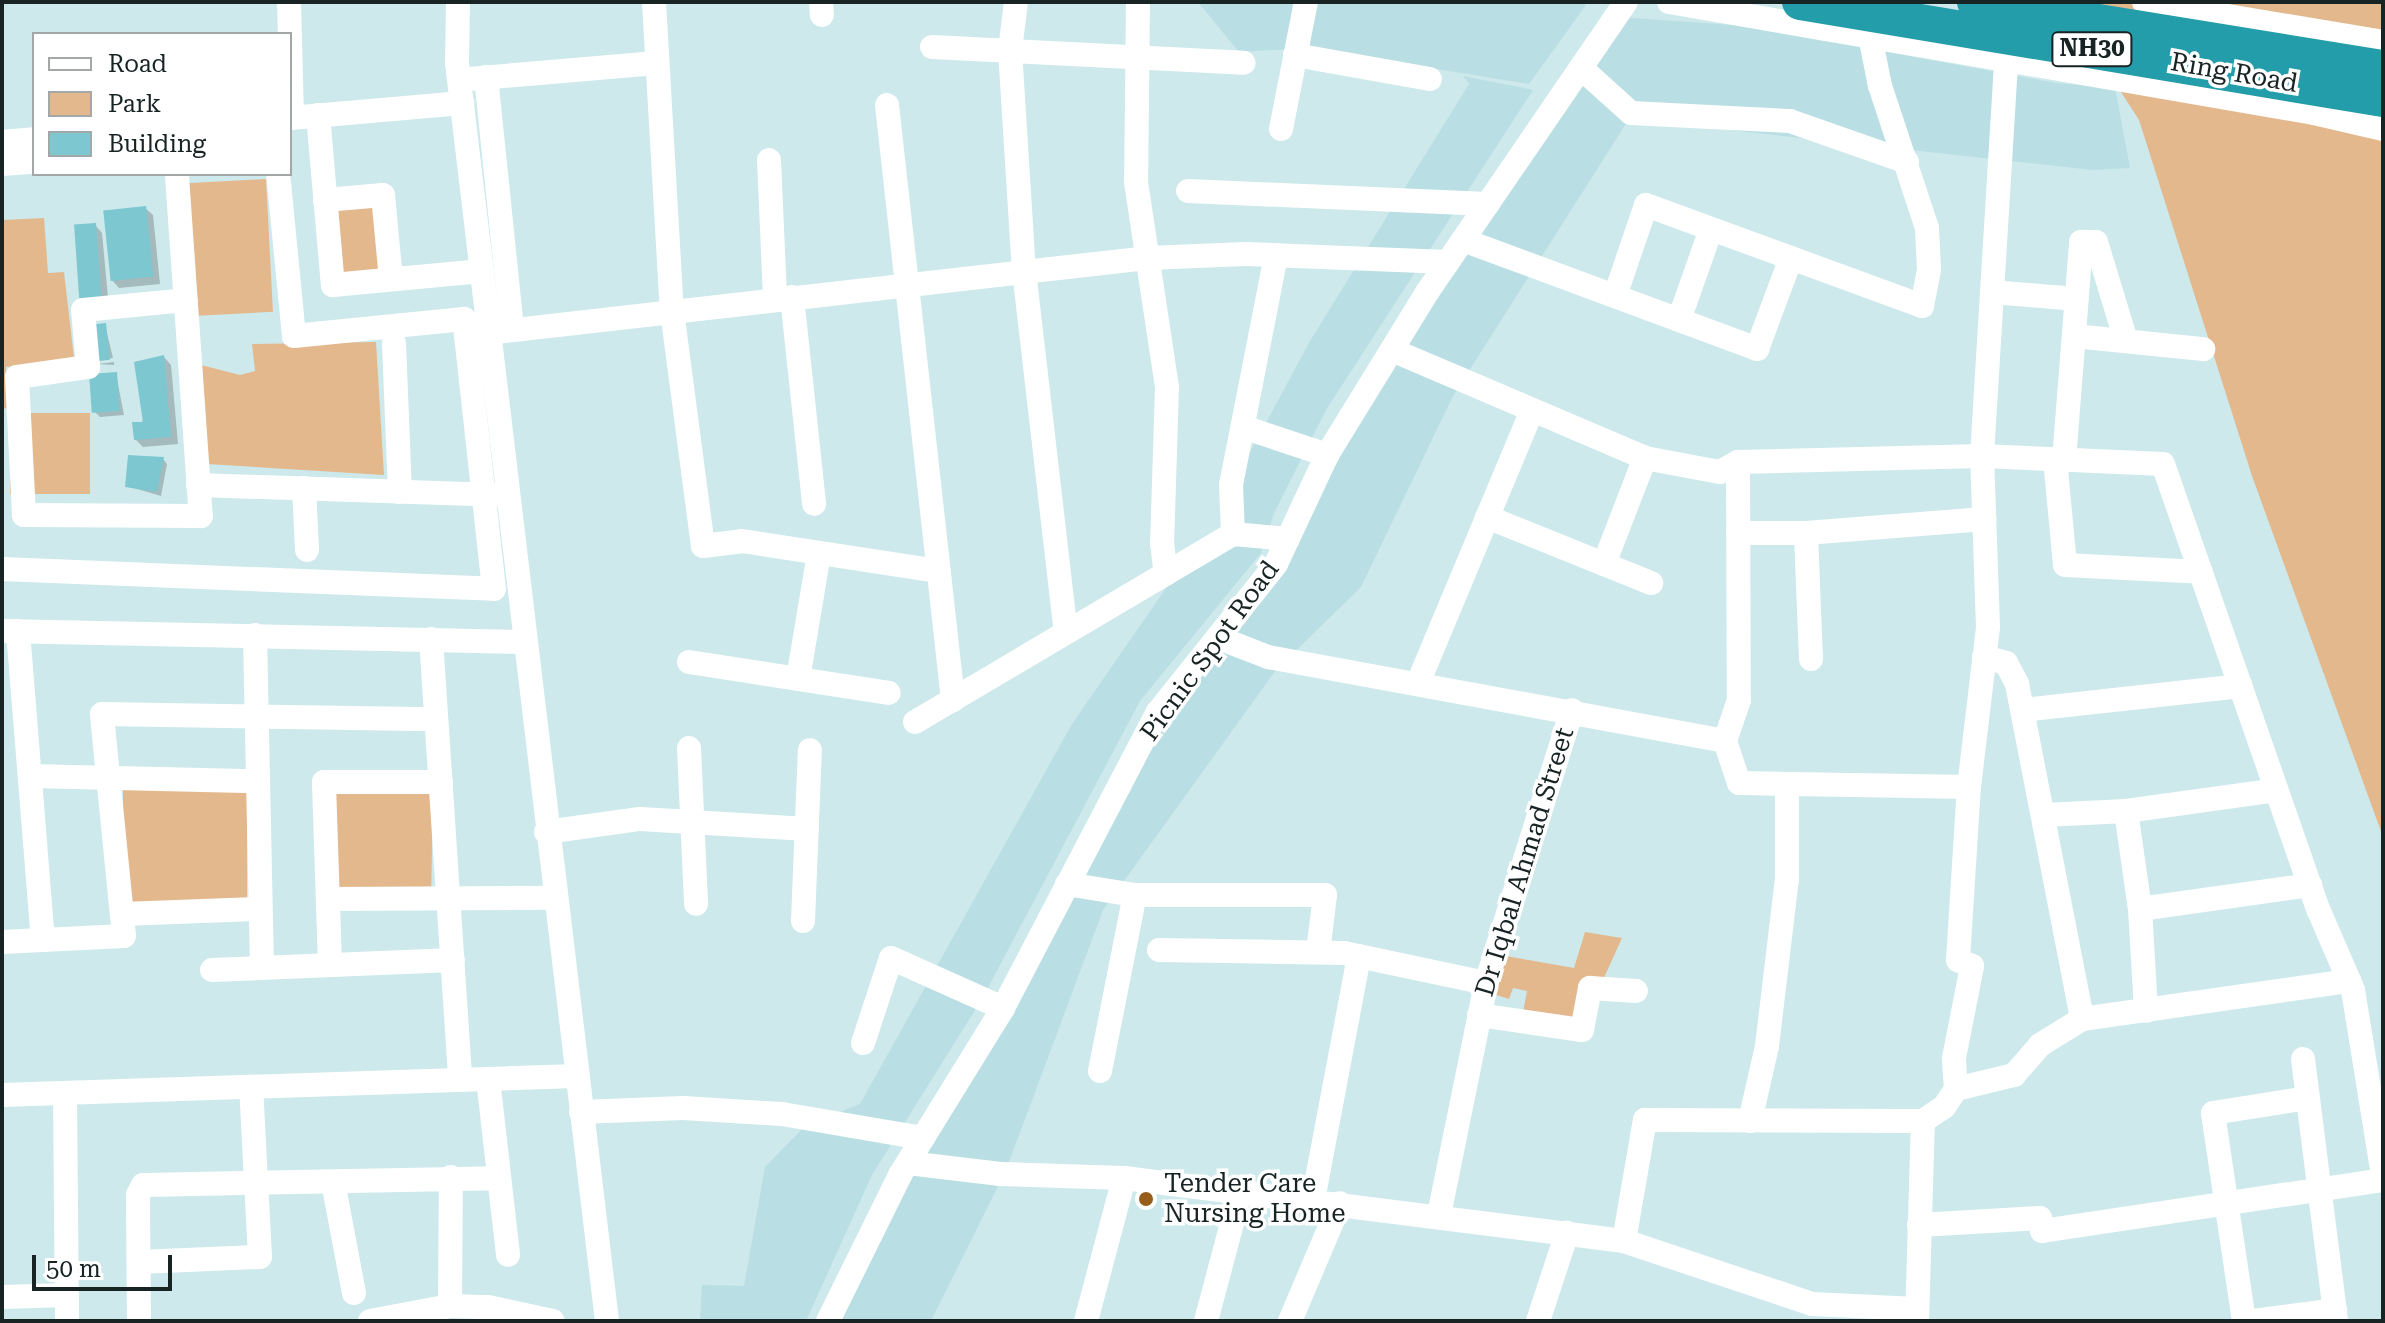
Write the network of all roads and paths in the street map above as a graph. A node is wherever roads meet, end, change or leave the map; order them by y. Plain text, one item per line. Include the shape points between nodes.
1 (289, 2) edge
2 (458, 2) edge
3 (654, 2) edge
4 (1016, 2) edge
5 (1138, 2) edge
6 (1306, 2) edge
7 (1626, 2) edge
8 (1669, 2) edge
9 (1800, 2) edge
10 (1975, 2) edge
11 (2144, 2) edge
12 (290, 32) edge
13 (1870, 36) junction
14 (2383, 42) edge
15 (932, 47) dead end
16 (1010, 50) junction
17 (1295, 55) junction
18 (1137, 57) junction
19 (2006, 59) junction
20 (656, 63) junction
21 (1244, 63) dead end
22 (1581, 68) junction
23 (2383, 68) edge
24 (486, 77) junction
25 (1430, 79) dead end
26 (460, 91) junction
27 (2383, 99) edge
28 (887, 105) dead end
29 (318, 115) junction
30 (292, 118) edge
31 (1281, 129) dead end
32 (2383, 129) edge
33 (32, 139) edge
34 (2, 142) edge
35 (769, 160) dead end
36 (32, 162) edge
37 (1907, 162) junction
38 (2, 164) edge
39 (177, 176) edge
40 (278, 176) edge
41 (1188, 191) dead end
42 (325, 200) junction
43 (1488, 204) junction
44 (1711, 229) junction
45 (1463, 240) junction
46 (1276, 255) junction
47 (1147, 258) junction
48 (1791, 258) junction
49 (1448, 262) junction
50 (481, 271) junction
51 (1024, 271) junction
52 (391, 279) junction
53 (907, 283) junction
54 (1992, 292) junction
55 (1615, 296) junction
56 (783, 298) junction
57 (2077, 299) junction
58 (186, 300) junction
59 (672, 311) junction
60 (1679, 320) junction
61 (500, 332) junction
62 (2074, 336) junction
63 (2126, 341) junction
64 (394, 343) dead end
65 (2203, 349) dead end
66 (1392, 350) junction
67 (1532, 410) junction
68 (1243, 427) junction
69 (1327, 455) junction
70 (1982, 456) junction
71 (1645, 458) junction
72 (2060, 459) junction
73 (1738, 462) junction
74 (198, 485) junction
75 (304, 488) junction
76 (400, 492) junction
77 (495, 495) junction
78 (814, 504) dead end
79 (1487, 517) junction
80 (1984, 519) junction
81 (1738, 533) junction
82 (1806, 533) junction
83 (1233, 534) junction
84 (1288, 539) junction
85 (307, 550) dead end
86 (819, 553) junction
87 (1604, 564) junction
88 (2, 569) edge
89 (939, 571) junction
90 (2201, 572) junction
91 (1166, 574) junction
92 (1651, 583) dead end
93 (10, 631) edge
94 (1066, 633) junction
95 (255, 635) junction
96 (1219, 638) junction
97 (431, 639) junction
98 (523, 642) junction
99 (1984, 657) junction
100 (1811, 659) dead end
101 (689, 662) dead end
102 (798, 679) junction
103 (1418, 683) junction
104 (2241, 686) junction
105 (889, 693) dead end
106 (953, 700) junction
107 (1572, 710) junction
108 (2023, 710) junction
109 (256, 716) junction
110 (436, 719) junction
111 (915, 722) dead end
112 (1725, 741) junction
113 (689, 748) dead end
114 (810, 750) dead end
115 (30, 776) junction
116 (109, 778) junction
117 (258, 781) junction
118 (441, 782) junction
119 (1787, 784) junction
120 (1969, 787) junction
121 (2277, 790) junction
122 (2126, 811) junction
123 (2044, 815) junction
124 (695, 823) junction
125 (807, 829) junction
126 (546, 832) junction
127 (1067, 884) junction
128 (2310, 885) junction
129 (1135, 895) junction
130 (449, 898) junction
131 (554, 898) junction
132 (328, 899) junction
133 (696, 904) dead end
134 (260, 909) junction
135 (2140, 909) junction
136 (803, 921) dead end
137 (123, 925) junction
138 (43, 940) junction
139 (2, 942) edge
140 (1159, 950) dead end
141 (1318, 952) junction
142 (1359, 956) junction
143 (453, 960) junction
144 (330, 965) junction
145 (262, 968) junction
146 (212, 970) dead end
147 (2349, 981) junction
148 (1486, 983) junction
149 (1636, 991) dead end
150 (1003, 1008) junction
151 (2146, 1011) junction
152 (1479, 1015) junction
153 (2082, 1019) junction
154 (863, 1043) dead end
155 (2303, 1059) dead end
156 (1100, 1071) dead end
157 (576, 1076) junction
158 (488, 1079) junction
159 (460, 1080) junction
160 (251, 1087) junction
161 (1956, 1089) junction
162 (65, 1093) junction
163 (2, 1095) edge
164 (2308, 1098) junction
165 (581, 1112) junction
166 (1750, 1121) junction
167 (1923, 1121) junction
168 (923, 1138) junction
169 (908, 1163) junction
170 (451, 1177) junction
171 (498, 1178) junction
172 (1124, 1178) junction
173 (2383, 1178) edge
174 (256, 1182) junction
175 (333, 1182) junction
176 (2319, 1190) junction
177 (1240, 1193) junction
178 (1313, 1200) junction
179 (1340, 1203) junction
180 (2226, 1204) junction
181 (1439, 1215) junction
182 (1919, 1225) junction
183 (1567, 1233) junction
184 (1624, 1241) junction
185 (508, 1255) dead end
186 (139, 1262) junction
187 (354, 1293) dead end
188 (67, 1295) junction
189 (2, 1297) edge
190 (450, 1306) junction
191 (482, 1314) edge
192 (1917, 1315) edge
193 (2335, 1316) edge
194 (67, 1321) edge
195 (139, 1321) edge
196 (370, 1321) edge
197 (552, 1321) edge
198 (607, 1321) edge
199 (828, 1321) edge
200 (1086, 1321) edge
201 (1206, 1321) edge
202 (1290, 1321) edge
203 (1538, 1321) edge
204 (2244, 1321) edge
205 (2253, 1321) edge

1 - 12 street
2 - 26 street
3 - 20 street
4 - 16 street
5 - 18 street
6 - 17 street
7 - 22 street, Picnic Spot Road
8 - 13 street
9 - 27 highway, Ring Road / NH30
10 - 23 highway, Ring Road / NH30
11 - 14 street
13 - 19 street
13 - 37 street via 1880,86
15 - 16 street
16 - 18 street
16 - 51 street
17 - 25 street
17 - 31 street
18 - 21 street
18 - 47 street via 1136,182
19 - 32 street
19 - 54 street
20 - 24 street
20 - 59 street
22 - 37 street via 1631,113 1790,121
22 - 43 street, Picnic Spot Road
24 - 26 street
24 - 61 street
26 - 29 street
26 - 50 street
28 - 53 street
29 - 30 street
29 - 42 street
33 - 34 street
35 - 56 street
36 - 38 street
37 - 48 street via 1927,228 1929,269 1922,306
39 - 58 street
40 - 77 street via 294,336 464,319
41 - 43 street
42 - 52 street via 383,195
42 - 52 street via 333,285
43 - 45 street, Picnic Spot Road
44 - 48 street
44 - 55 street via 1646,205
44 - 60 street
45 - 49 street, Picnic Spot Road
45 - 55 street
46 - 47 street
46 - 49 street
46 - 68 street
47 - 51 street
47 - 91 street via 1167,387
48 - 60 street via 1757,349
49 - 66 street, Picnic Spot Road
50 - 52 street
50 - 61 street
51 - 53 street
51 - 94 street
53 - 56 street
53 - 89 street
54 - 57 street
54 - 70 street
55 - 60 street
56 - 59 street
56 - 78 street
57 - 62 street
57 - 63 street via 2081,242 2096,242
58 - 74 street
58 - 74 street via 83,310 88,367 17,377 24,515 201,516
59 - 61 street
59 - 86 street via 703,546 742,541
61 - 77 street
62 - 63 street
62 - 72 street
63 - 65 street
64 - 76 street
66 - 67 street
66 - 69 street, Picnic Spot Road
67 - 71 street
67 - 79 street
68 - 69 street
68 - 83 street via 1231,485
69 - 84 street, Picnic Spot Road
70 - 72 street
70 - 73 street
70 - 80 street
71 - 73 street via 1720,472
71 - 87 street
72 - 90 street via 2163,464
72 - 90 street via 2065,565
73 - 81 street
74 - 75 street
75 - 76 street
75 - 85 street
76 - 77 street
77 - 88 street via 494,589
77 - 98 street
79 - 87 street
79 - 103 street
80 - 82 street
80 - 99 street
81 - 82 street
81 - 112 street via 1739,700
82 - 100 street
83 - 84 street
83 - 91 street
84 - 96 street, Picnic Spot Road via 1276,564
86 - 89 street
86 - 102 street
87 - 92 street
89 - 106 street
90 - 104 street
91 - 94 street
93 - 95 street
93 - 115 street
94 - 106 street
95 - 97 street
95 - 109 street
96 - 103 street via 1268,657
96 - 127 street, Picnic Spot Road via 1158,712
97 - 98 street
97 - 110 street
98 - 126 street
99 - 108 street via 2006,663
99 - 120 street
101 - 102 street
102 - 105 street
103 - 107 street
104 - 108 street
104 - 121 street
106 - 111 street
107 - 112 street
107 - 148 street, Dr Iqbal Ahmad Street
108 - 123 street
109 - 110 street
109 - 116 street via 102,714
109 - 117 street
110 - 118 street
112 - 119 street via 1739,783
113 - 124 street
114 - 125 street
115 - 116 street
115 - 138 street
116 - 117 street
116 - 137 street
117 - 134 street
118 - 130 street
118 - 132 street via 324,782
119 - 120 street
119 - 166 street via 1787,879 1767,1046
120 - 161 street via 1958,960 1972,966 1954,1058
121 - 122 street
121 - 128 street
122 - 123 street
122 - 135 street
123 - 153 street
124 - 125 street
124 - 126 street via 640,819
124 - 133 street
125 - 136 street
126 - 131 street
127 - 129 street
127 - 150 street, Picnic Spot Road
128 - 135 street
128 - 147 street
129 - 141 street via 1325,895
129 - 156 street
130 - 131 street
130 - 132 street
130 - 143 street
131 - 157 street
132 - 144 street
134 - 137 street
134 - 145 street
135 - 151 street
137 - 138 street
138 - 139 street
140 - 141 street
141 - 142 street
142 - 148 street
142 - 178 street
143 - 144 street
143 - 159 street
144 - 145 street
145 - 146 street
147 - 151 street
147 - 173 street
148 - 152 street, Dr Iqbal Ahmad Street
149 - 152 street, Dr Iqbal Ahmad Street via 1590,988 1582,1030
150 - 154 street via 891,958
150 - 168 street, Picnic Spot Road
151 - 153 street
152 - 181 street, Dr Iqbal Ahmad Street
153 - 161 street via 2040,1045 2014,1075
155 - 164 street
157 - 158 street
157 - 165 street
158 - 159 street
158 - 171 street
159 - 160 street
160 - 162 street
160 - 174 street
161 - 167 street via 1944,1107
162 - 163 street
162 - 188 street
164 - 176 street
164 - 180 street via 2213,1113
165 - 168 street via 683,1108 782,1114
165 - 198 street
166 - 167 street
166 - 184 street via 1645,1120
167 - 182 street
168 - 169 street, Picnic Spot Road
169 - 172 street via 1000,1174
169 - 199 street, Picnic Spot Road
170 - 171 street
170 - 175 street
170 - 190 street
171 - 185 street
172 - 177 street
172 - 200 street
173 - 176 street
174 - 175 street
174 - 186 street via 143,1185 138,1195
174 - 186 street via 260,1257
175 - 187 street
176 - 180 street
176 - 193 street
177 - 178 street
177 - 201 street
178 - 179 street
179 - 181 street
179 - 202 street
180 - 182 street via 2042,1231 2040,1218
180 - 204 street
181 - 183 street
182 - 192 street
183 - 184 street
183 - 203 street
184 - 192 street via 1812,1304
186 - 195 street
188 - 189 street
188 - 194 street
190 - 191 street
190 - 196 street
191 - 197 street
193 - 205 street

